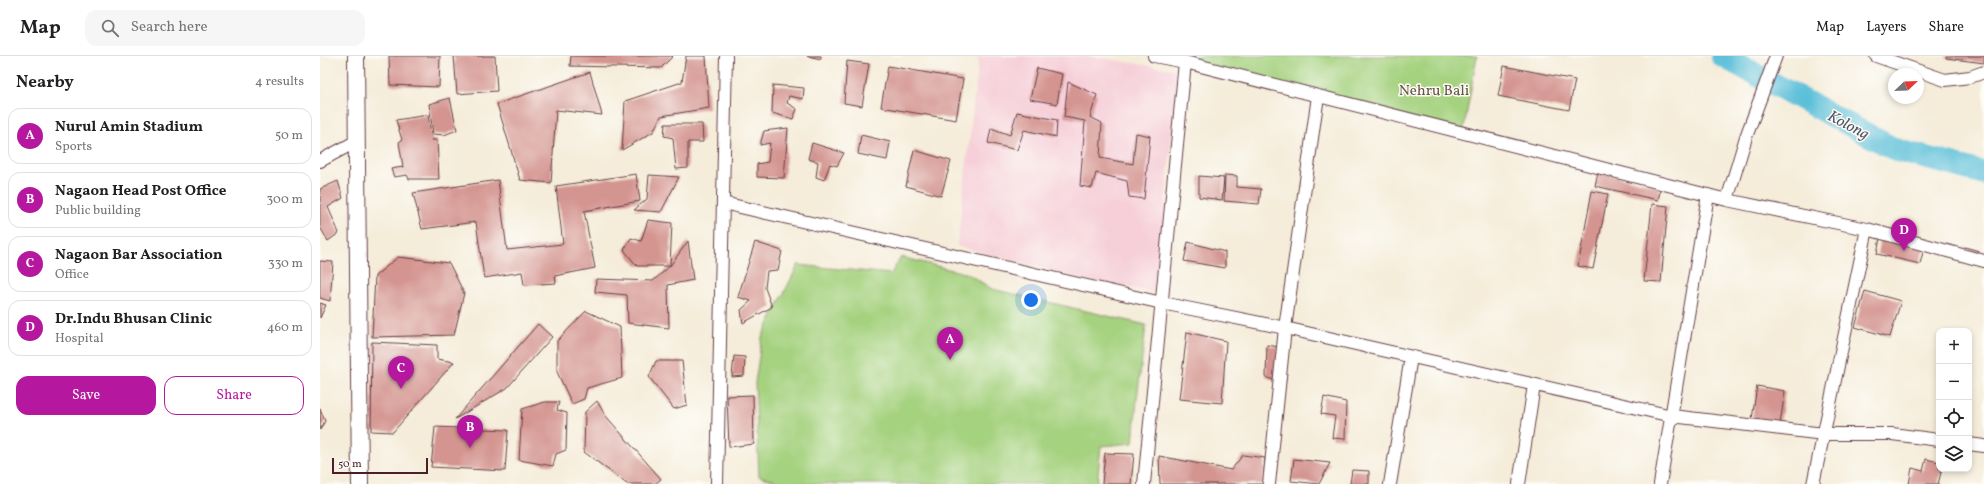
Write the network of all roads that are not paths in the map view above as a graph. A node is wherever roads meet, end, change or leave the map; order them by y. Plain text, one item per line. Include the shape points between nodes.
1 (356, 56) edge
2 (726, 56) edge
3 (1154, 56) edge
4 (1776, 56) edge
5 (1876, 56) edge
6 (1185, 62) junction
7 (1984, 72) edge
8 (1318, 96) junction
9 (357, 141) junction
10 (320, 161) edge
11 (1708, 195) junction
12 (1727, 200) junction
13 (722, 203) junction
14 (1868, 229) junction
15 (1984, 261) edge
16 (1162, 303) junction
17 (1285, 328) junction
18 (1411, 357) junction
19 (1534, 385) junction
20 (1672, 416) junction
21 (1824, 434) junction
22 (1936, 440) edge
23 (1972, 444) edge
24 (1984, 446) edge
25 (360, 484) edge
26 (717, 484) edge
27 (1144, 484) edge
28 (1269, 484) edge
29 (1390, 484) edge
30 (1519, 484) edge
31 (1660, 484) edge
32 (1813, 484) edge

1 - 9 main road
2 - 13 street
3 - 6 street
4 - 12 street via 1750,125
5 - 7 street via 1945,80 1970,78
6 - 8 street
6 - 16 street
8 - 11 street
8 - 17 street
9 - 10 street
9 - 25 main road
11 - 12 street
11 - 20 street
12 - 14 street
13 - 16 street
13 - 26 street
14 - 15 street
14 - 21 street
16 - 17 street
16 - 27 street
17 - 18 street
17 - 28 street
18 - 19 street
18 - 29 street
19 - 20 street
19 - 30 street
20 - 21 street
20 - 31 street
21 - 22 street via 1892,434
21 - 32 street
23 - 24 street

